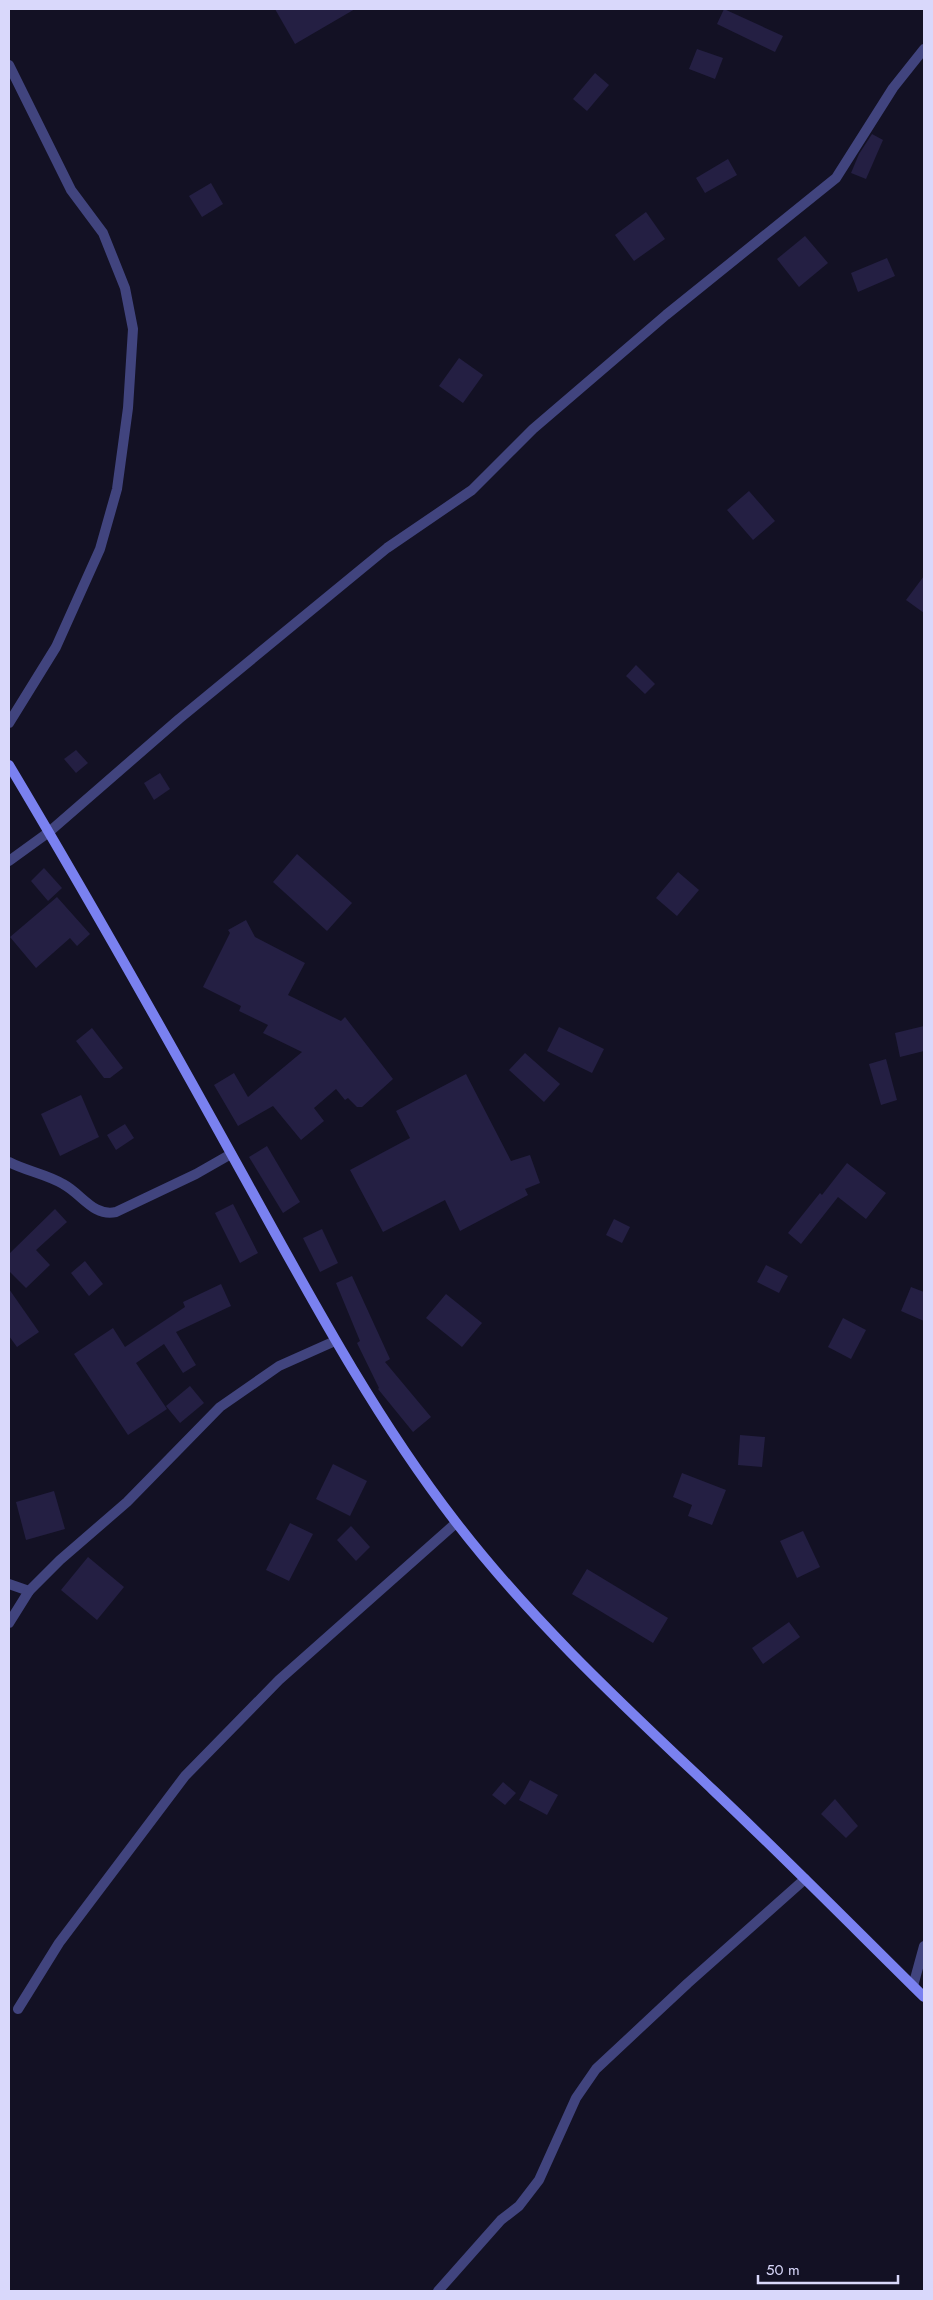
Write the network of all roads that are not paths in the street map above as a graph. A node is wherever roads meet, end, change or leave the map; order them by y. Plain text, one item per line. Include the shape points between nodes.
1 (924, 49) edge
2 (9, 65) edge
3 (9, 723) edge
4 (9, 765) edge
5 (49, 832) junction
6 (9, 861) edge
7 (231, 1154) junction
8 (9, 1162) edge
9 (335, 1341) junction
10 (456, 1523) junction
11 (9, 1584) edge
12 (29, 1591) junction
13 (9, 1623) edge
14 (805, 1879) junction
15 (924, 1946) edge
16 (913, 1986) junction
17 (924, 1997) edge
18 (18, 2009) dead end
19 (438, 2291) edge

1 - 5 street via 893,88 836,178 666,315 533,429 472,490 387,548 290,626
2 - 3 street via 71,190 103,233 125,288 133,329 128,408 117,489 100,549 56,647
4 - 5 main road
5 - 6 street
5 - 7 main road
7 - 8 street via 196,1174 106,1214 63,1184
7 - 9 main road
9 - 10 main road via 408,1456
9 - 12 street via 279,1366 220,1407 127,1502
10 - 14 main road via 523,1603 612,1694
10 - 18 street via 279,1680 185,1776 59,1943
11 - 12 street
12 - 13 street
14 - 16 main road
14 - 19 street via 596,2069 576,2098 540,2180
15 - 16 street
16 - 17 main road

